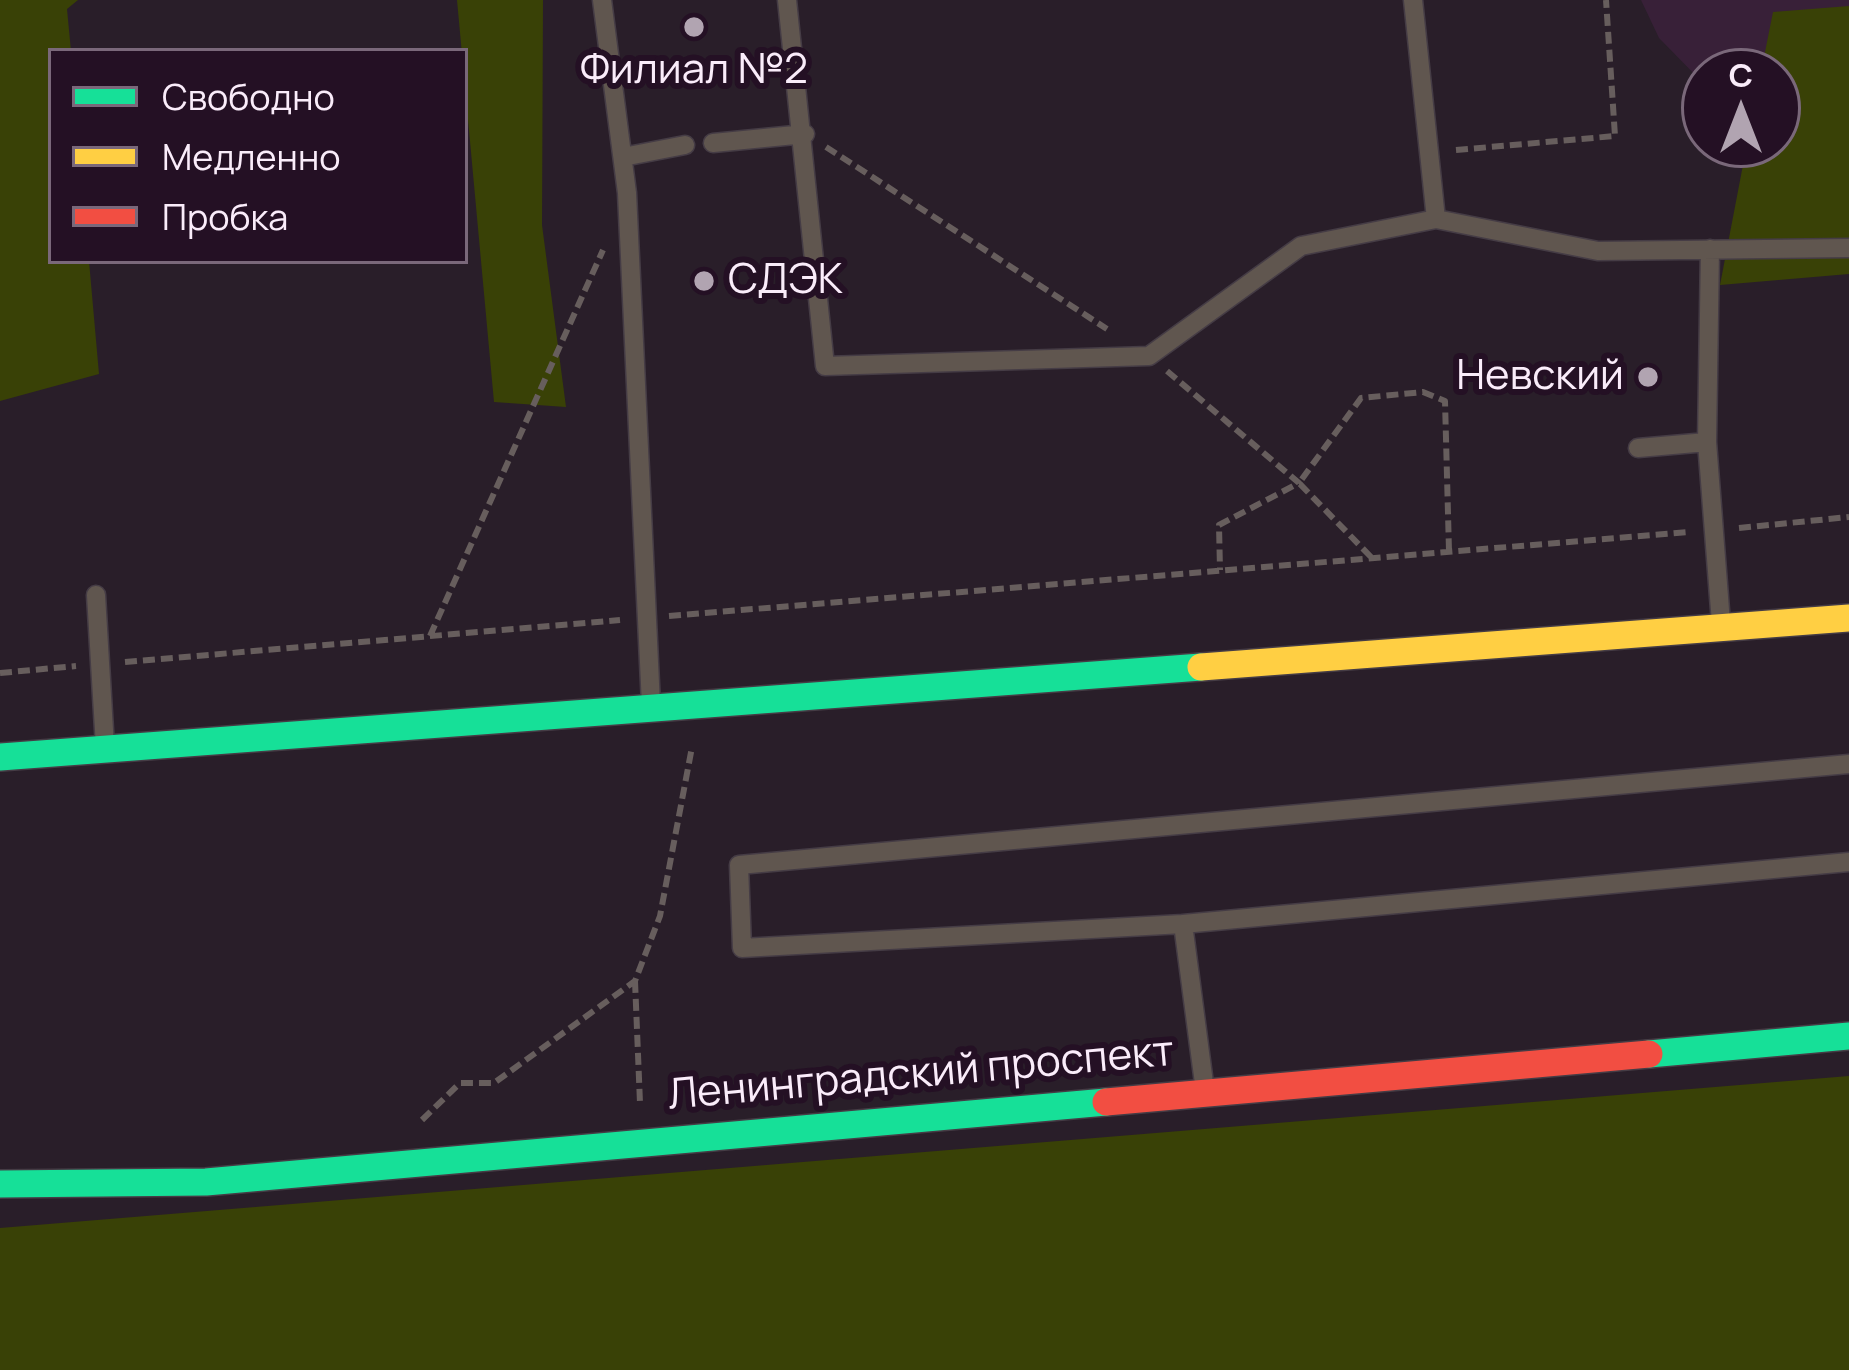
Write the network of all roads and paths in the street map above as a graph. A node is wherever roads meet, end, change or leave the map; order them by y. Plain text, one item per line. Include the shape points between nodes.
1 (602, 0) edge
2 (787, 0) edge
3 (1413, 0) edge
4 (1606, 0) edge
5 (805, 134) junction
6 (713, 143) dead end
7 (685, 145) dead end
8 (1429, 153) junction
9 (622, 157) junction
10 (628, 193) junction
11 (1436, 219) junction
12 (1849, 248) edge
13 (1711, 249) junction
14 (1707, 442) junction
15 (1638, 448) dead end
16 (1849, 518) edge
17 (1713, 530) junction
18 (1450, 551) junction
19 (1371, 557) junction
20 (96, 595) dead end
21 (647, 618) junction
22 (1849, 618) edge
23 (1721, 628) junction
24 (430, 636) junction
25 (100, 664) junction
26 (0, 673) edge
27 (701, 701) junction
28 (651, 705) junction
29 (104, 747) junction
30 (0, 757) edge
31 (1849, 764) edge
32 (1849, 862) edge
33 (1183, 924) junction
34 (635, 981) junction
35 (1849, 1036) edge
36 (1205, 1091) junction
37 (642, 1142) junction
38 (398, 1165) junction
39 (0, 1184) edge

1 - 9 lane
2 - 5 lane
3 - 8 lane
4 - 8 path via 1616,136
5 - 6 lane
5 - 11 lane via 825,366 1150,356 1301,246
7 - 9 lane
8 - 11 lane
9 - 10 lane
10 - 21 lane
10 - 24 path
11 - 13 lane via 1598,250
12 - 13 lane
13 - 14 lane
14 - 15 lane
14 - 17 lane
16 - 17 path
17 - 18 path
17 - 23 lane
18 - 19 path
18 - 19 path via 1445,401 1423,392 1361,398 1299,483
19 - 21 path
20 - 25 lane
21 - 24 path
21 - 28 lane
22 - 23 main road
23 - 27 main road
24 - 25 path
25 - 26 path
25 - 29 lane
27 - 28 main road
27 - 34 path via 660,916
28 - 29 main road
29 - 30 main road
31 - 33 lane via 739,866 742,948
32 - 33 lane
33 - 36 lane
34 - 37 path
34 - 38 path via 494,1083 460,1083 424,1117
35 - 36 main road, Ленинградский проспект
36 - 37 main road, Ленинградский проспект
37 - 38 main road, Ленинградский проспект
38 - 39 main road, Ленинградский проспект via 206,1182

